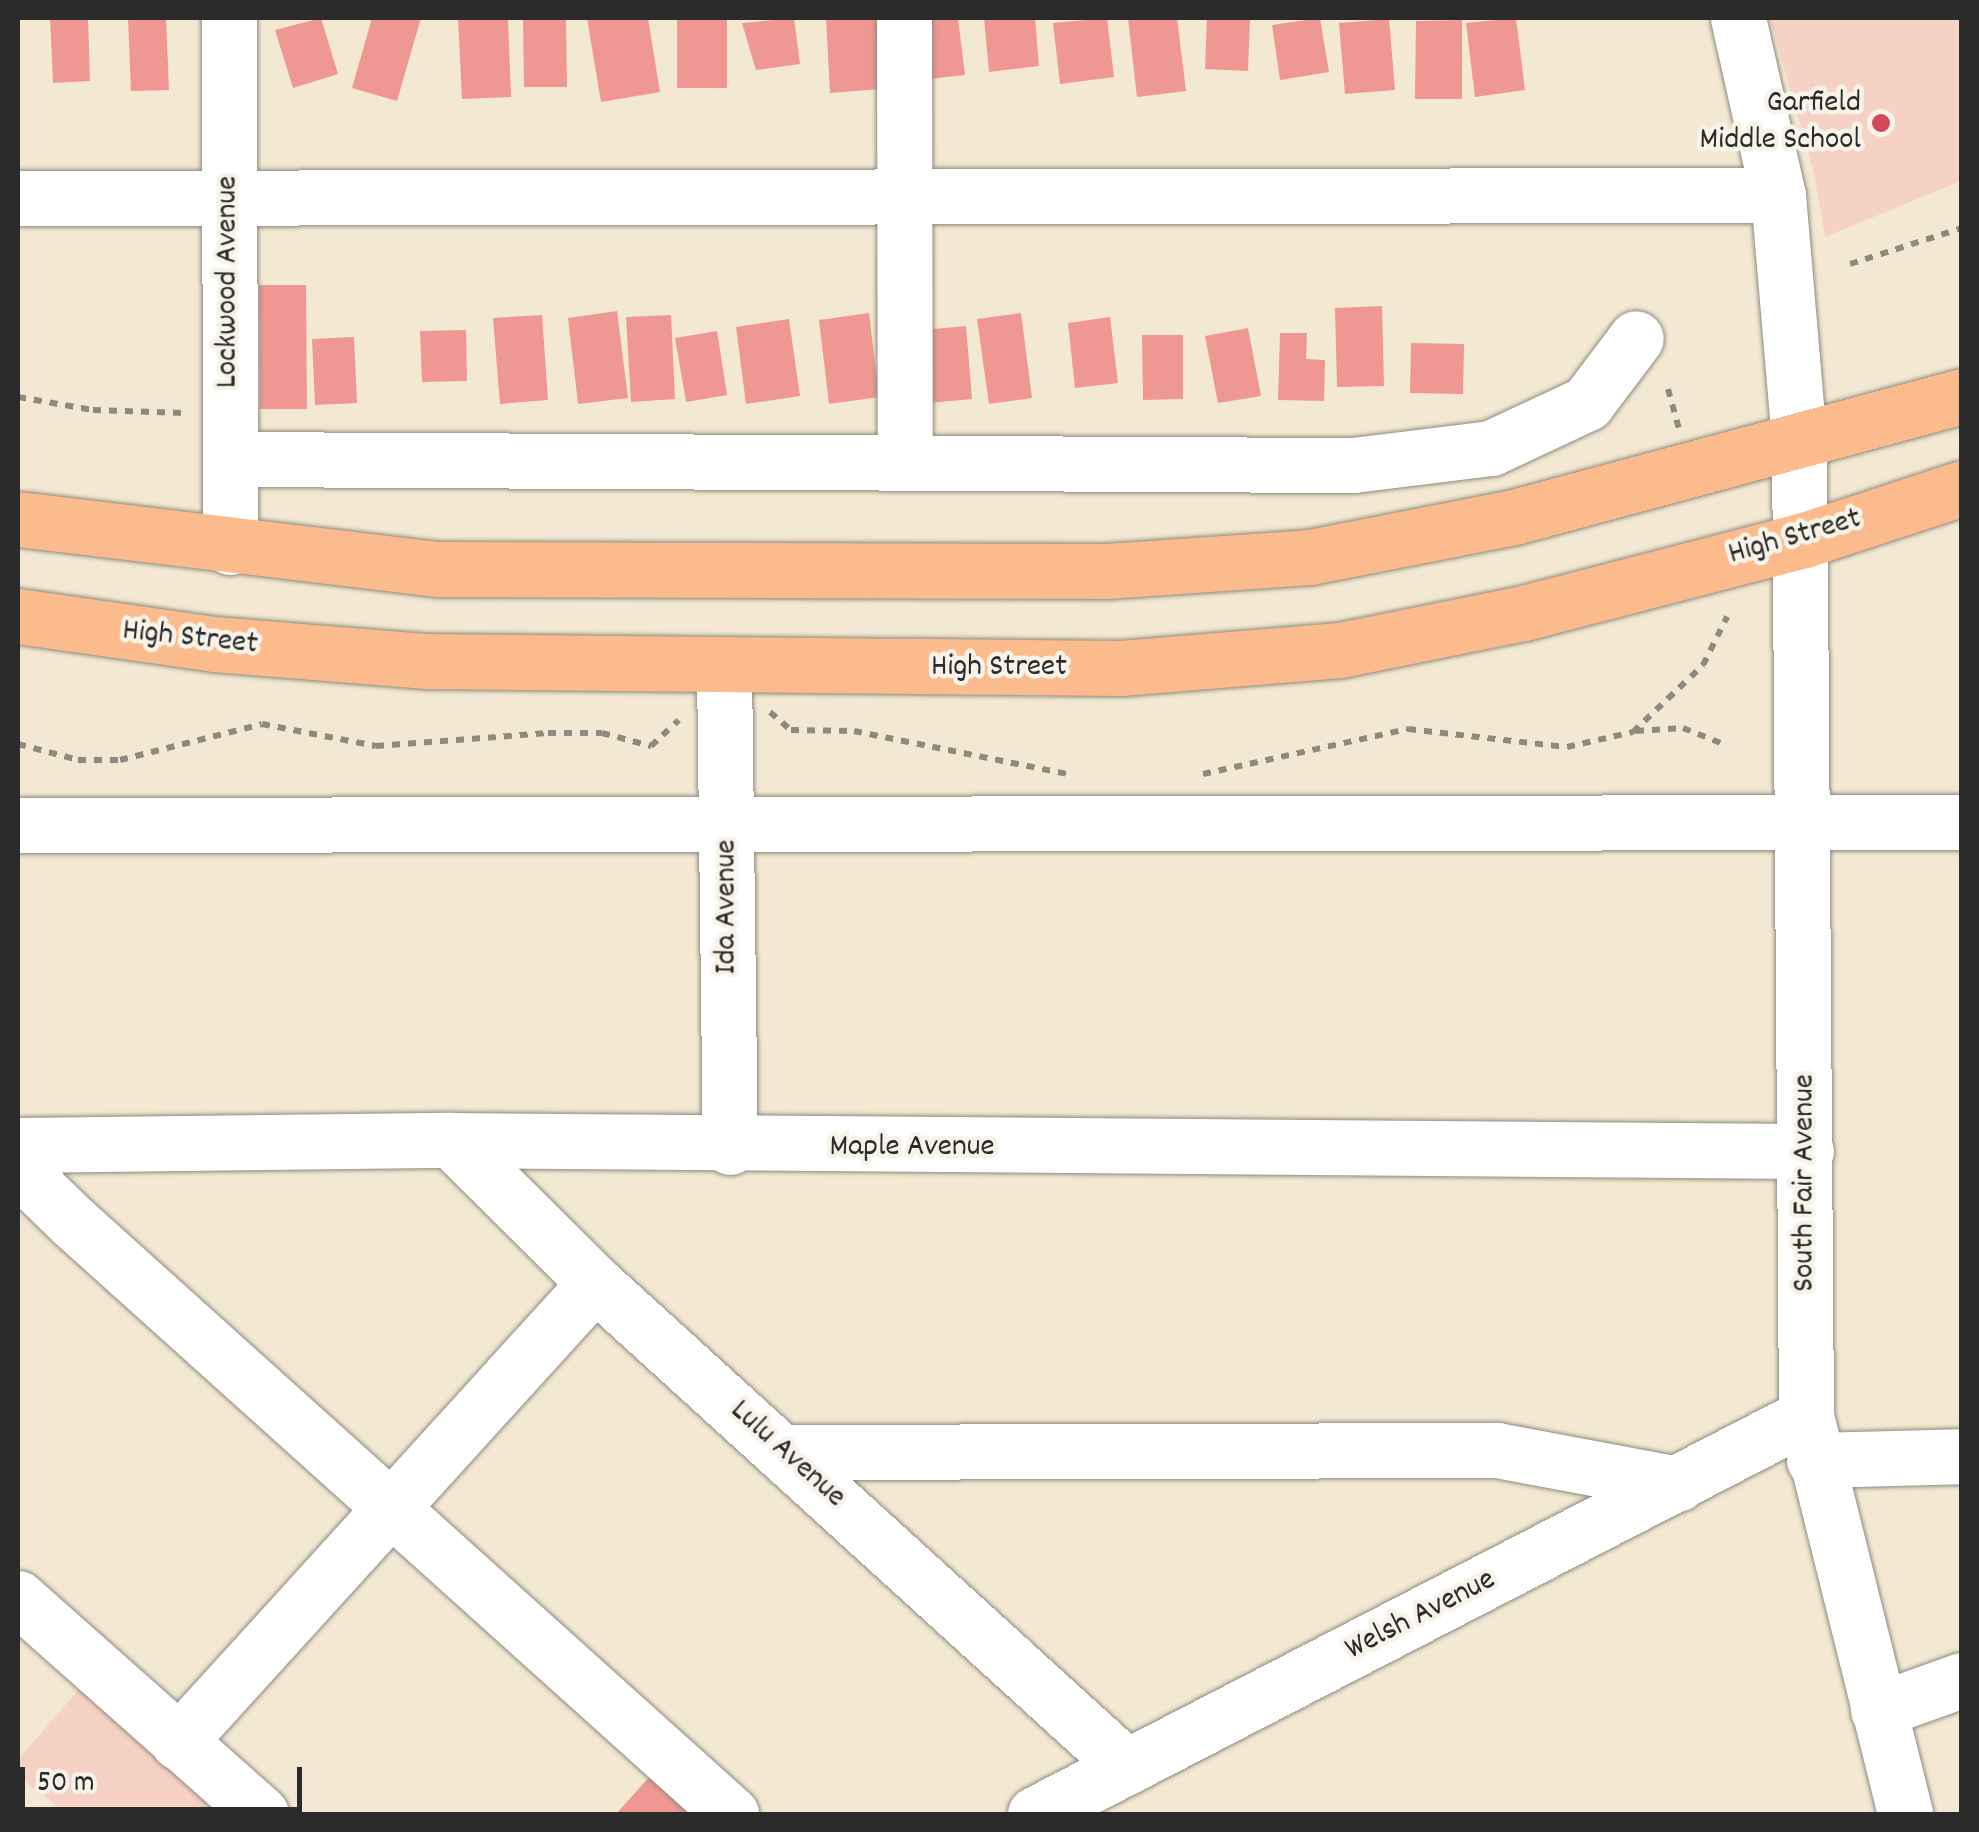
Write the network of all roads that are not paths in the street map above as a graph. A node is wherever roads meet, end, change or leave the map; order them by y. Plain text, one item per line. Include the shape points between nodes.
1 (228, 18) edge
2 (904, 18) edge
3 (1738, 18) edge
4 (1778, 195) junction
5 (18, 198) edge
6 (228, 198) junction
7 (904, 199) junction
8 (1636, 338) dead end
9 (1962, 396) edge
10 (1799, 438) junction
11 (905, 458) junction
12 (230, 459) junction
13 (1962, 488) edge
14 (18, 519) edge
15 (1804, 540) junction
16 (230, 547) junction
17 (18, 616) edge
18 (727, 693) junction
19 (1804, 819) junction
20 (1962, 822) edge
21 (18, 825) edge
22 (728, 827) junction
23 (451, 1140) junction
24 (20, 1145) edge
25 (730, 1147) junction
26 (1806, 1150) junction
27 (594, 1283) junction
28 (1810, 1439) junction
29 (785, 1452) junction
30 (1962, 1456) edge
31 (1678, 1484) junction
32 (388, 1507) junction
33 (18, 1598) edge
34 (1962, 1680) edge
35 (1878, 1710) junction
36 (178, 1742) junction
37 (1127, 1767) junction
38 (261, 1814) edge
39 (731, 1814) edge
40 (1035, 1814) edge
41 (1904, 1814) edge

1 - 6 street, Lockwood Avenue
2 - 7 street
3 - 4 street, South Fair Avenue
4 - 7 street
4 - 10 street, South Fair Avenue
5 - 6 street
6 - 7 street
6 - 12 street, Lockwood Avenue
7 - 11 street
8 - 11 street via 1587,403 1492,448 1354,465
9 - 10 highway
10 - 15 street, South Fair Avenue
10 - 16 highway via 1514,518 1310,557 1106,571 578,571 438,569
11 - 12 street
12 - 16 street, Lockwood Avenue
13 - 15 highway, High Street
14 - 16 highway
15 - 18 highway, High Street via 1524,613 1340,650
15 - 19 street, South Fair Avenue
17 - 18 highway, High Street via 214,644
18 - 22 street, Ida Avenue
19 - 20 street
19 - 22 street
19 - 26 street, South Fair Avenue
21 - 22 street
22 - 25 street, Ida Avenue
23 - 24 street, Maple Avenue
23 - 25 street, Maple Avenue
23 - 27 street, Lulu Avenue
24 - 32 street via 50,1200
25 - 26 street, Maple Avenue
26 - 28 street, South Fair Avenue
27 - 29 street, Lulu Avenue
27 - 32 street
28 - 30 street
28 - 31 street, Welsh Avenue
28 - 35 street, South Fair Avenue
29 - 31 street via 1497,1450
29 - 37 street, Lulu Avenue
31 - 37 street, Welsh Avenue
32 - 36 street
32 - 39 street
33 - 36 street
34 - 35 street
35 - 41 street, South Fair Avenue
36 - 38 street
37 - 40 street, Welsh Avenue

